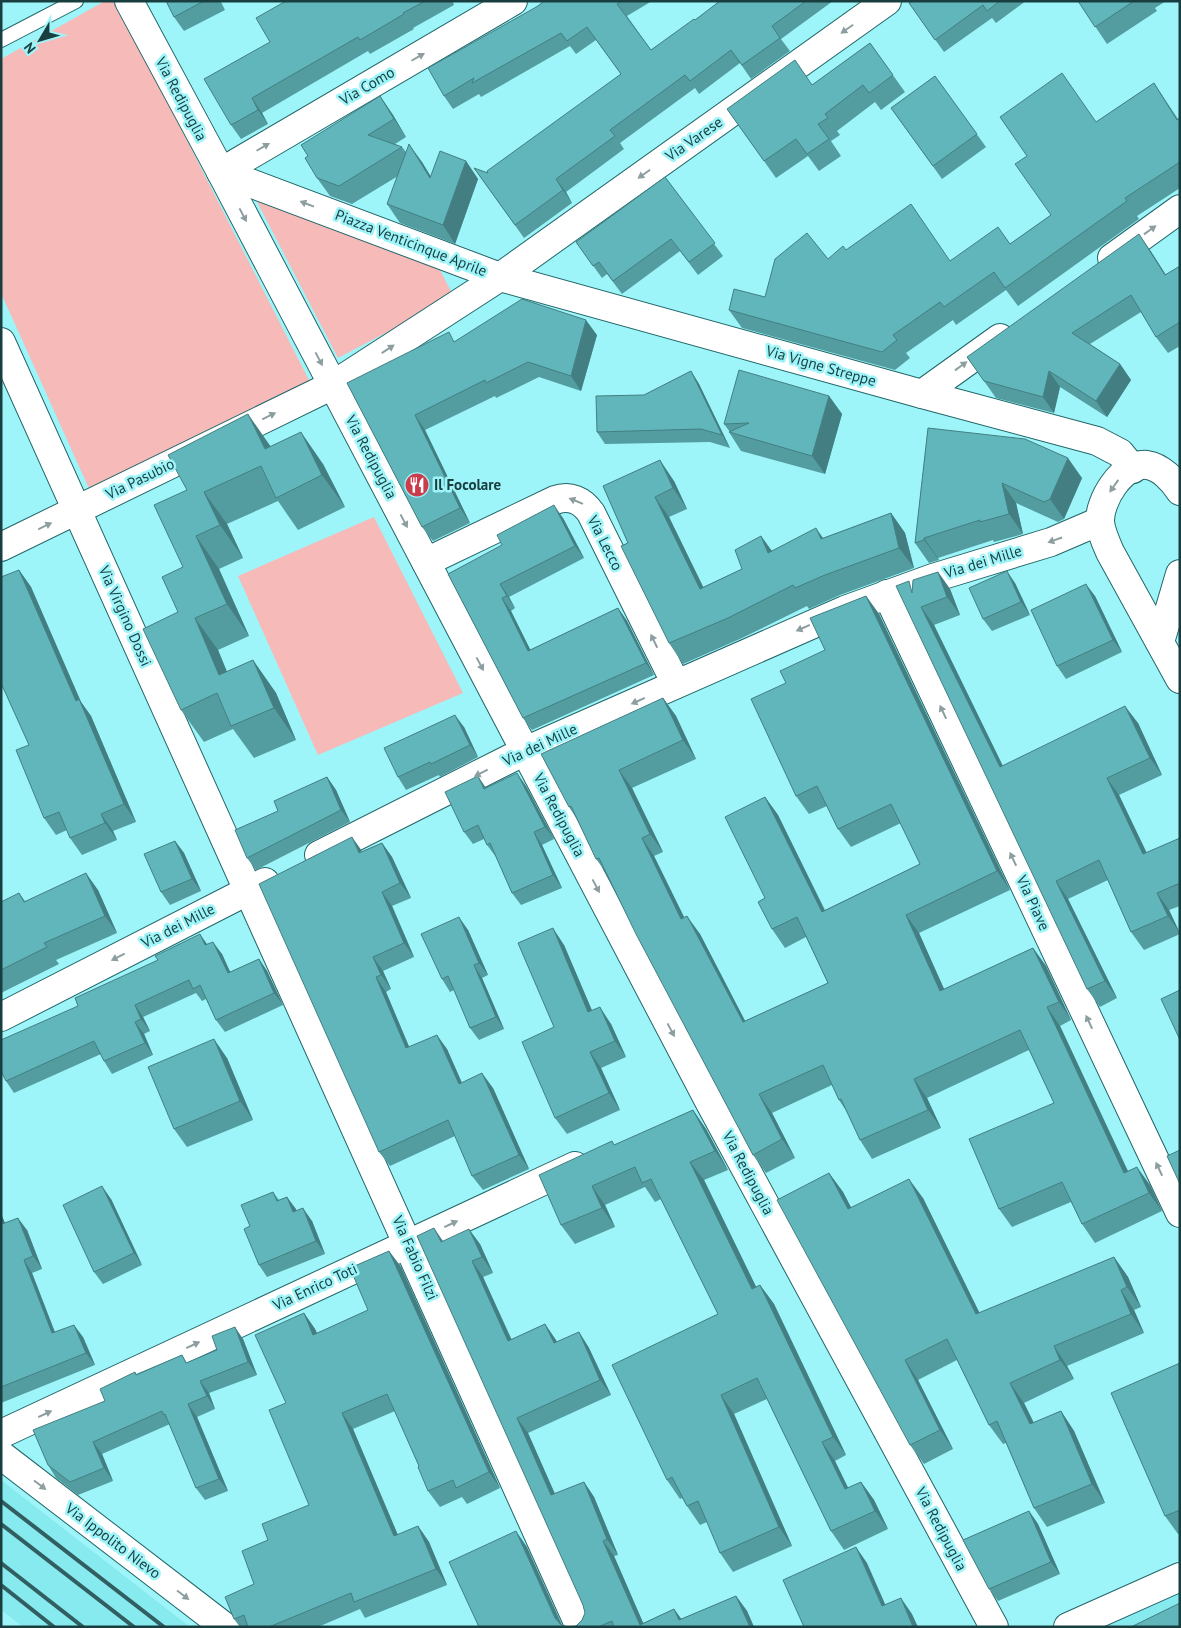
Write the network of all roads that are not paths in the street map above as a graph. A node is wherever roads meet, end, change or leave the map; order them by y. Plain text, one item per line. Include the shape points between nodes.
1 (76, 1) edge
2 (129, 1) edge
3 (514, 1) edge
4 (887, 1) edge
5 (1, 40) edge
6 (221, 172) junction
7 (1180, 209) edge
8 (1091, 273) edge
9 (500, 277) junction
10 (1018, 325) edge
11 (1, 342) edge
12 (333, 384) junction
13 (922, 394) junction
14 (1133, 468) junction
15 (1180, 491) edge
16 (77, 510) junction
17 (1100, 521) junction
18 (1, 547) edge
19 (426, 562) junction
20 (1180, 574) edge
21 (887, 594) junction
22 (1160, 642) junction
23 (1180, 679) edge
24 (676, 684) junction
25 (525, 751) junction
26 (249, 890) junction
27 (1, 1017) edge
28 (595, 1157) edge
29 (1180, 1213) edge
30 (408, 1244) junction
31 (1, 1434) edge
32 (1, 1456) edge
33 (1180, 1576) edge
34 (225, 1627) edge
35 (580, 1627) edge
36 (994, 1627) edge
37 (1068, 1627) edge

1 - 5 lane
2 - 6 street, Via Redipuglia
6 -> 3 street, Via Como
4 -> 9 street, Via Varese
9 -> 6 street, Piazza Venticinque Aprile
6 -> 12 street, Via Redipuglia
8 -> 7 street
12 -> 9 street, Piazza Venticinque Aprile
9 - 13 street, Via Vigne Streppe
13 -> 10 street
11 - 16 street, Via Virgino Dossi
16 -> 12 street, Via Pasubio
12 -> 19 street, Via Redipuglia
13 - 14 street, Via Vigne Streppe via 1097,441 1120,453
14 - 15 street via 1142,465 1154,468 1171,479
14 -> 17 street via 1114,484 1105,500
18 -> 16 street, Via Pasubio
16 - 26 street, Via Virgino Dossi
17 -> 21 street, Via dei Mille via 1051,542
17 - 22 street via 1110,552
24 -> 19 street, Via Lecco via 591,513 577,500 555,500
19 -> 25 street, Via Redipuglia
20 - 22 street
21 -> 24 street, Via dei Mille
29 -> 21 street, Via Piave
22 - 23 street
24 -> 25 street, Via dei Mille
25 -> 26 street, Via dei Mille
25 -> 36 street, Via Redipuglia via 701,1107
26 -> 27 street, Via dei Mille
26 - 30 street, Via Fabio Filzi
30 -> 28 street, Via Enrico Toti
31 -> 30 street, Via Enrico Toti
30 - 35 street, Via Fabio Filzi
32 -> 34 street, Via Ippolito Nievo
33 - 37 street

